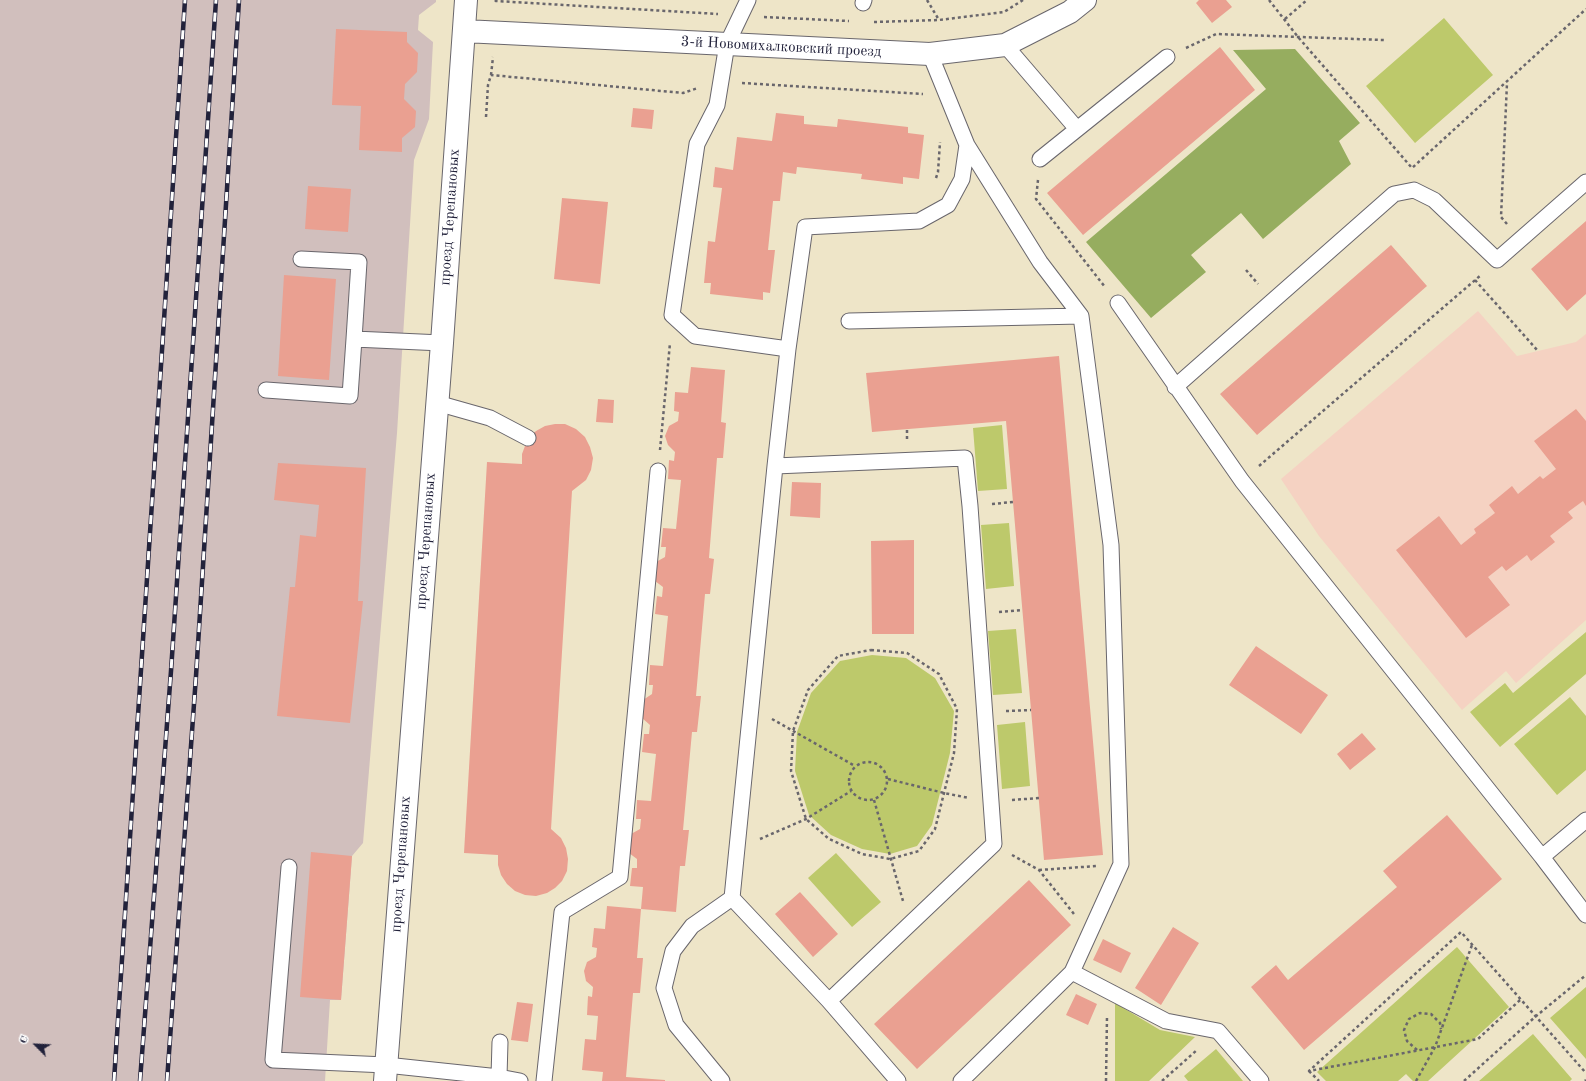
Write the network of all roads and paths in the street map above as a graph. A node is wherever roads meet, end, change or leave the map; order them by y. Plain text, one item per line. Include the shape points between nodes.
1 (466, 0) edge
2 (495, 0) edge
3 (748, 0) edge
4 (927, 0) edge
5 (1023, 0) edge
6 (1085, 0) edge
7 (1269, 0) edge
8 (1307, 0) edge
9 (1586, 9) edge
10 (741, 15) junction
11 (1285, 19) junction
12 (939, 20) junction
13 (852, 21) dead end
14 (868, 21) dead end
15 (464, 31) junction
16 (1298, 37) junction
17 (1384, 40) dead end
18 (727, 44) junction
19 (1005, 45) junction
20 (930, 54) junction
21 (1167, 57) joint
22 (721, 81) junction
23 (1507, 82) junction
24 (928, 97) dead end
25 (485, 124) dead end
26 (1077, 129) junction
27 (940, 140) dead end
28 (967, 145) junction
29 (1040, 159) joint
30 (934, 182) dead end
31 (1586, 182) edge
32 (1520, 239) junction
33 (301, 259) dead end
34 (1497, 260) junction
35 (1475, 280) junction
36 (1118, 303) joint
37 (672, 315) junction
38 (1081, 316) junction
39 (849, 321) dead end
40 (354, 339) junction
41 (442, 343) junction
42 (788, 349) junction
43 (1538, 351) dead end
44 (1176, 387) junction
45 (266, 390) dead end
46 (437, 403) junction
47 (528, 438) dead end
48 (774, 466) junction
49 (658, 471) joint
50 (1242, 481) junction
51 (751, 706) junction
52 (793, 731) junction
53 (855, 766) junction
54 (888, 779) junction
55 (851, 791) junction
56 (944, 793) junction
57 (874, 800) junction
58 (990, 802) junction
59 (806, 818) junction
60 (1586, 820) edge
61 (994, 844) junction
62 (737, 848) junction
63 (1542, 857) junction
64 (890, 859) junction
65 (1121, 864) junction
66 (289, 867) dead end
67 (1039, 870) junction
68 (732, 898) junction
69 (1586, 915) edge
70 (910, 924) junction
71 (1089, 933) junction
72 (1472, 944) junction
73 (1072, 972) junction
74 (1586, 975) edge
75 (1107, 990) junction
76 (1520, 1000) junction
77 (829, 1001) junction
78 (1535, 1017) junction
79 (1441, 1029) junction
80 (1218, 1031) junction
81 (500, 1042) dead end
82 (1435, 1047) junction
83 (1417, 1050) junction
84 (1309, 1071) junction
85 (385, 1073) edge
86 (1586, 1073) edge
87 (499, 1077) junction
88 (892, 1079) edge
89 (520, 1081) edge
90 (544, 1081) edge
91 (722, 1081) edge
92 (961, 1081) edge
93 (1106, 1081) edge
94 (1162, 1081) edge
95 (1261, 1081) edge
96 (1319, 1081) edge
97 (1416, 1081) edge
98 (1464, 1081) edge

1 - 15 street, проезд Черепановых
2 - 10 path
3 - 10 lane
4 - 12 path
5 - 12 path via 1004,12
6 - 19 street, 3-й Новомихалковский проезд via 1070,12
7 - 11 path
8 - 11 path
9 - 23 path
10 - 13 path
10 - 18 lane
11 - 16 path
12 - 14 path
15 - 18 street, 3-й Новомихалковский проезд
15 - 41 street, проезд Черепановых
16 - 17 path
16 - 21 path via 1216,34
16 - 23 path via 1412,168
18 - 20 street, 3-й Новомихалковский проезд
18 - 22 lane
19 - 20 street, 3-й Новомихалковский проезд
19 - 26 lane
20 - 28 lane
21 - 26 lane
22 - 24 path via 921,94
22 - 25 path via 683,93 491,75
22 - 37 lane via 717,105 697,144
23 - 32 path via 1501,217
26 - 29 lane
27 - 30 path via 938,172
28 - 38 lane via 1040,262
28 - 42 lane via 962,179 948,205 919,221 805,227
29 - 36 path via 1036,199
31 - 32 lane
32 - 34 lane
33 - 40 lane via 359,262
34 - 35 path
34 - 44 lane via 1434,200 1414,190 1394,194
35 - 43 path
35 - 50 path
36 - 44 lane
37 - 42 lane via 695,336
37 - 49 path
38 - 39 lane
38 - 65 lane via 1111,545
40 - 41 lane
40 - 45 lane via 350,396
41 - 46 street, проезд Черепановых
42 - 48 lane
44 - 50 lane
46 - 47 lane via 490,418
46 - 85 street, проезд Черепановых
48 - 51 lane
48 - 58 lane via 965,458
49 - 90 lane via 620,877 562,912
50 - 63 lane
51 - 52 path
51 - 62 lane
52 - 53 path
52 - 56 path via 808,690 838,656 871,650 907,653 939,674 957,709 954,753
52 - 59 path via 791,771
53 - 54 path via 871,761 879,764
53 - 55 path via 848,782
54 - 56 path
54 - 57 path via 886,788
55 - 57 path via 857,797
55 - 59 path
56 - 58 path
56 - 64 path via 935,829 919,851
57 - 64 path
58 - 61 lane
59 - 62 path
59 - 64 path via 829,839 862,854
60 - 63 lane
61 - 67 path
61 - 70 lane
62 - 68 lane
63 - 69 lane
64 - 70 path
65 - 67 path
65 - 71 lane
66 - 85 lane via 273,1060
67 - 71 path
68 - 77 lane
68 - 91 lane via 692,926 672,951 664,988 676,1025
70 - 77 lane
71 - 73 lane
72 - 76 path
72 - 79 path
72 - 84 path via 1461,932
73 - 75 lane
73 - 92 lane
74 - 78 path
75 - 80 lane via 1166,1022
75 - 93 path
76 - 78 path
76 - 82 path via 1478,1039
77 - 88 lane
78 - 86 path
78 - 98 path
79 - 82 path
79 - 83 path via 1440,1023 1431,1014 1420,1013 1409,1019 1404,1030 1408,1041
80 - 94 path
80 - 95 lane
81 - 87 lane
82 - 83 path
82 - 97 path
83 - 84 path
84 - 96 path
85 - 87 lane
87 - 89 lane

